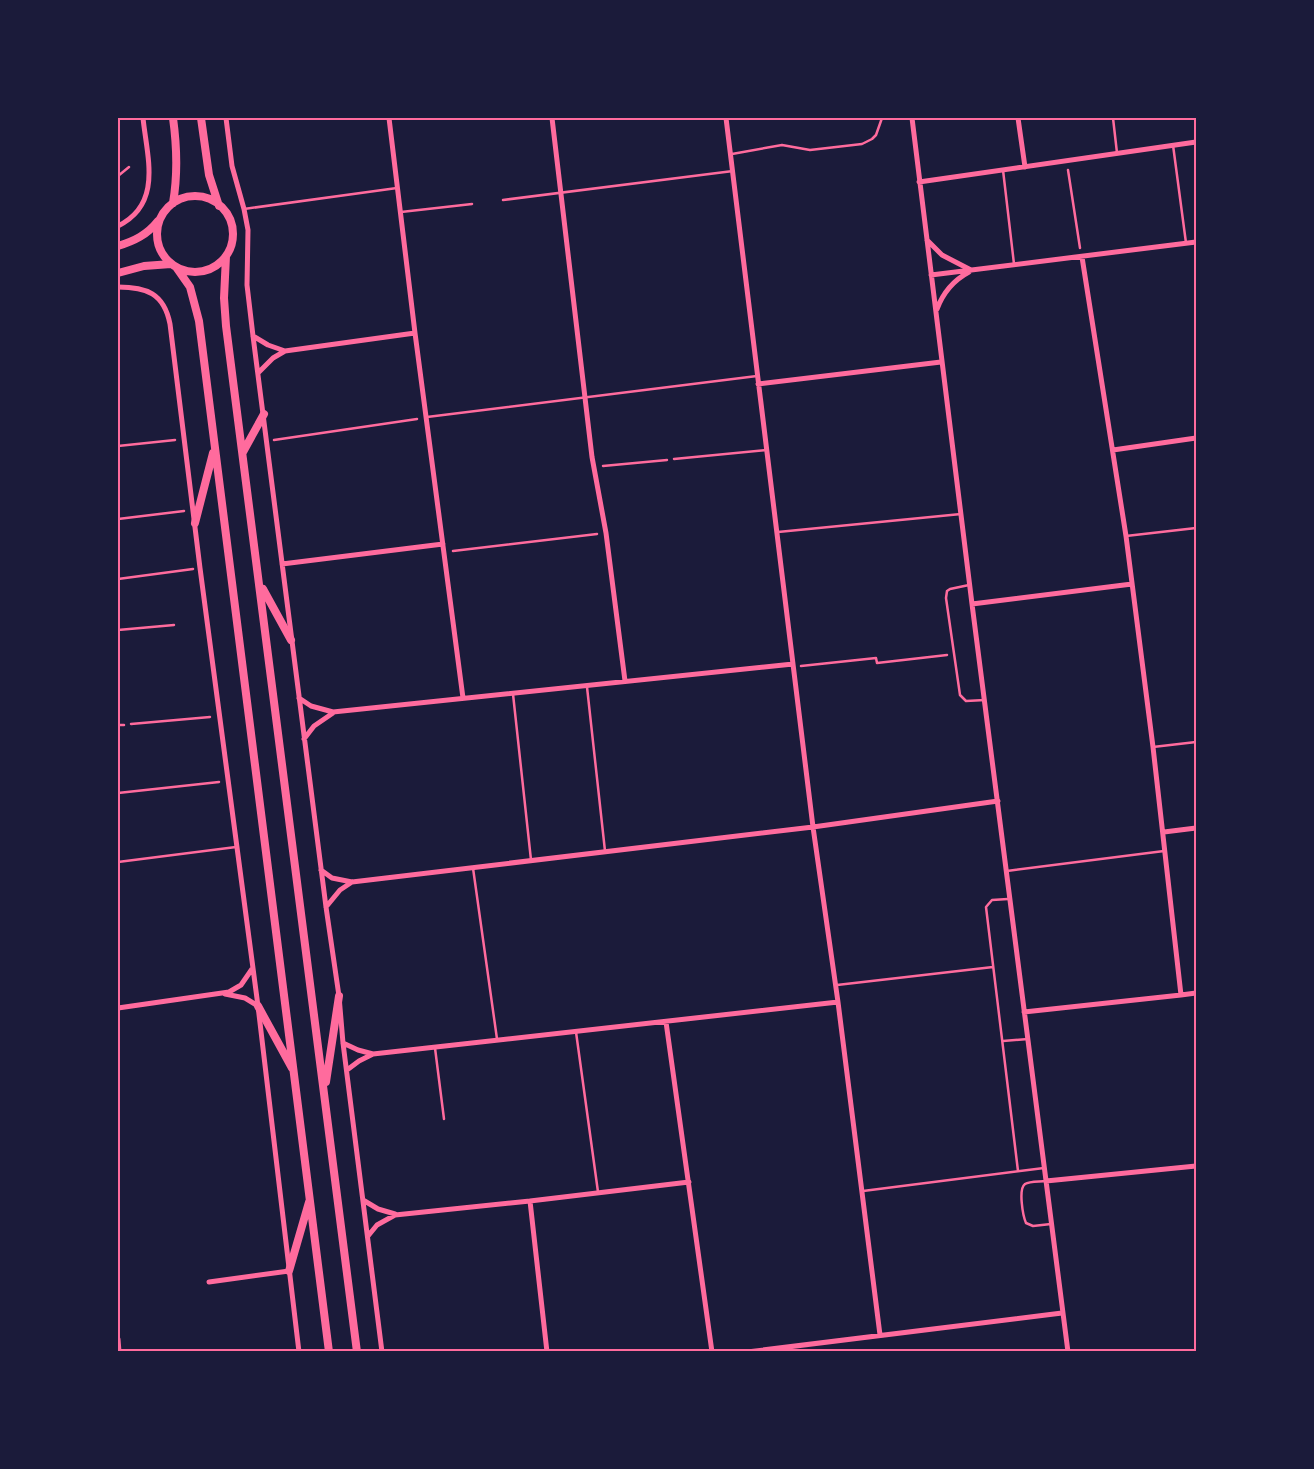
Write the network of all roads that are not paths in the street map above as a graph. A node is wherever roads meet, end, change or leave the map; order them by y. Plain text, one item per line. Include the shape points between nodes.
1 (143, 118) edge
2 (173, 118) edge
3 (201, 118) edge
4 (226, 118) edge
5 (390, 118) edge
6 (552, 118) edge
7 (726, 118) edge
8 (882, 118) edge
9 (912, 118) edge
10 (1018, 118) edge
11 (1113, 118) edge
12 (1196, 142) edge
13 (1173, 146) junction
14 (1117, 153) junction
15 (732, 154) junction
16 (129, 167) dead end
17 (1025, 167) junction
18 (1003, 170) junction
19 (734, 171) junction
20 (118, 176) edge
21 (920, 182) junction
22 (398, 188) junction
23 (560, 192) junction
24 (502, 200) dead end
25 (173, 203) junction
26 (472, 204) dead end
27 (219, 206) junction
28 (244, 209) junction
29 (401, 212) junction
30 (159, 220) junction
31 (118, 226) edge
32 (927, 240) junction
33 (1196, 242) edge
34 (1186, 244) junction
35 (118, 246) edge
36 (226, 256) junction
37 (1082, 257) junction
38 (1014, 265) junction
39 (174, 266) junction
40 (972, 270) junction
41 (118, 273) edge
42 (931, 275) junction
43 (118, 287) edge
44 (936, 312) junction
45 (415, 333) junction
46 (253, 336) junction
47 (285, 351) junction
48 (941, 362) junction
49 (258, 373) junction
50 (757, 376) junction
51 (758, 384) junction
52 (586, 398) junction
53 (264, 414) junction
54 (427, 417) junction
55 (1196, 438) edge
56 (214, 448) junction
57 (766, 450) junction
58 (1113, 450) junction
59 (243, 452) junction
60 (674, 459) road end
61 (961, 514) junction
62 (195, 523) junction
63 (1196, 528) edge
64 (776, 532) junction
65 (1126, 536) junction
66 (443, 544) junction
67 (282, 564) junction
68 (260, 584) junction
69 (1132, 584) junction
70 (969, 585) junction
71 (972, 604) junction
72 (174, 624) dead end
73 (118, 630) edge
74 (291, 640) junction
75 (793, 666) junction
76 (625, 681) junction
77 (587, 685) junction
78 (513, 693) junction
79 (299, 698) junction
80 (463, 698) junction
81 (985, 700) junction
82 (333, 712) junction
83 (124, 724) road end
84 (118, 725) edge
85 (304, 739) junction
86 (1196, 742) edge
87 (1154, 747) junction
88 (998, 801) junction
89 (813, 826) junction
90 (1196, 828) edge
91 (1164, 832) junction
92 (236, 847) junction
93 (1166, 850) junction
94 (605, 851) junction
95 (531, 860) junction
96 (118, 862) edge
97 (473, 867) junction
98 (321, 870) junction
99 (1007, 871) junction
100 (352, 882) junction
101 (1010, 898) junction
102 (326, 907) junction
103 (994, 967) junction
104 (252, 969) junction
105 (836, 986) junction
106 (1196, 993) edge
107 (222, 994) junction
108 (1181, 995) junction
109 (339, 996) junction
110 (838, 1002) junction
111 (258, 1006) junction
112 (118, 1008) edge
113 (1024, 1012) junction
114 (666, 1022) junction
115 (576, 1032) junction
116 (1028, 1039) junction
117 (497, 1041) junction
118 (1003, 1041) junction
119 (343, 1043) junction
120 (435, 1048) junction
121 (373, 1054) junction
122 (347, 1070) junction
123 (294, 1072) junction
124 (324, 1091) junction
125 (444, 1118) dead end
126 (1196, 1166) edge
127 (1044, 1168) junction
128 (1018, 1171) junction
129 (1046, 1181) junction
130 (689, 1182) junction
131 (862, 1192) junction
132 (598, 1193) junction
133 (310, 1198) junction
134 (363, 1200) junction
135 (530, 1201) junction
136 (396, 1214) junction
137 (1051, 1224) junction
138 (368, 1236) junction
139 (289, 1272) junction
140 (209, 1282) dead end
141 (1062, 1312) junction
142 (880, 1335) junction
143 (118, 1339) edge
144 (800, 1345) junction
145 (119, 1352) edge
146 (299, 1352) edge
147 (329, 1352) edge
148 (357, 1352) edge
149 (382, 1352) edge
150 (548, 1352) edge
151 (712, 1352) edge
152 (747, 1352) edge
153 (801, 1352) edge
154 (1068, 1352) edge

1 - 31 street via 148,188 137,212
2 - 25 main road via 177,156
3 - 27 main road via 209,175
4 - 28 street via 232,166
5 - 22 street
6 - 23 street
7 - 15 street
8 - 15 lane via 876,135 862,144 810,150 782,146
9 - 21 street
10 - 17 street
11 - 14 lane
12 - 13 street
13 - 14 street
13 - 34 lane
14 - 17 street
15 - 19 street
16 - 20 lane
17 - 18 street
18 - 21 street
18 - 38 lane
19 - 23 lane
19 - 50 street
21 - 32 street
22 - 28 lane
22 - 29 street
23 - 24 lane
23 - 52 street
25 - 27 main road via 202,197
25 - 30 main road
26 - 29 lane
27 - 36 main road via 232,230 231,246
28 - 46 street via 248,230 248,285
29 - 45 street
30 - 35 main road via 136,240
30 - 39 main road via 159,249
32 - 40 street via 942,255
32 - 42 street
33 - 34 street
34 - 37 street
36 - 39 main road via 218,264 198,272
36 - 59 main road via 224,312
37 - 38 street
37 - 58 street
38 - 40 street
39 - 41 main road via 144,266
39 - 56 main road via 190,287 197,309
40 - 42 street
40 - 44 street via 945,292
42 - 44 street
43 - 62 street via 143,289 165,306
44 - 48 street
45 - 47 street
45 - 54 street
46 - 47 street via 268,346
46 - 49 street
47 - 49 street
48 - 51 street
48 - 61 street
49 - 53 street
50 - 51 street
50 - 52 lane
51 - 57 street
52 - 54 lane
52 - 76 street
53 - 59 main road
53 - 67 street
54 - 66 street
55 - 58 street
56 - 62 main road
56 - 123 main road
57 - 60 lane
57 - 64 street
58 - 65 street
59 - 68 main road
61 - 64 lane
61 - 70 street
62 - 92 street
63 - 65 lane
64 - 75 street
65 - 69 street
66 - 67 street
66 - 80 street
67 - 74 street
68 - 74 main road
68 - 124 main road
69 - 71 street
69 - 87 street
70 - 71 street
70 - 81 lane via 950,589 946,594 954,655 960,695 966,701
71 - 81 street
72 - 73 lane
74 - 79 street
75 - 76 street
75 - 89 street
76 - 77 street
77 - 78 street
77 - 94 lane
78 - 80 street
78 - 95 lane
79 - 82 street via 311,706
79 - 85 street
80 - 82 street
81 - 88 street
82 - 85 street via 314,726
83 - 84 lane
85 - 98 street
86 - 87 lane
87 - 91 street
88 - 89 street
88 - 99 street
89 - 94 street
89 - 105 street
90 - 91 street
91 - 93 street
92 - 96 lane
92 - 104 street
93 - 99 lane
93 - 108 street
94 - 95 street
95 - 97 street
97 - 100 street
97 - 117 lane
98 - 100 street via 332,878
98 - 102 street
99 - 101 street
100 - 102 street via 340,890
101 - 103 lane via 992,900 986,907
101 - 113 street
102 - 109 street
103 - 105 lane
103 - 118 lane
104 - 107 street via 240,985
104 - 111 street
105 - 110 street
106 - 108 street
107 - 111 street via 237,996
107 - 112 street
108 - 113 street
109 - 119 street
109 - 124 main road
110 - 114 street
110 - 131 street
111 - 123 main road
111 - 139 street
113 - 116 street
114 - 115 street
114 - 130 street
115 - 117 street
115 - 132 lane
116 - 118 lane
116 - 127 street
117 - 120 street
118 - 128 lane
119 - 121 street
119 - 122 street
120 - 121 street
120 - 125 lane
121 - 122 street
122 - 134 street
123 - 133 main road
124 - 148 main road
126 - 129 street
127 - 128 lane
127 - 129 street
128 - 131 lane
129 - 137 street
129 - 137 lane via 1024,1185 1022,1202 1028,1225
130 - 132 street
130 - 151 street
131 - 142 street
132 - 135 street
133 - 139 main road
133 - 147 main road
134 - 136 street
134 - 138 street
135 - 136 street
135 - 150 street
136 - 138 street via 377,1225
137 - 141 street
138 - 149 street
139 - 140 street
139 - 146 street
141 - 142 street
141 - 154 street
142 - 144 street
143 - 145 street
144 - 152 street
144 - 153 lane

